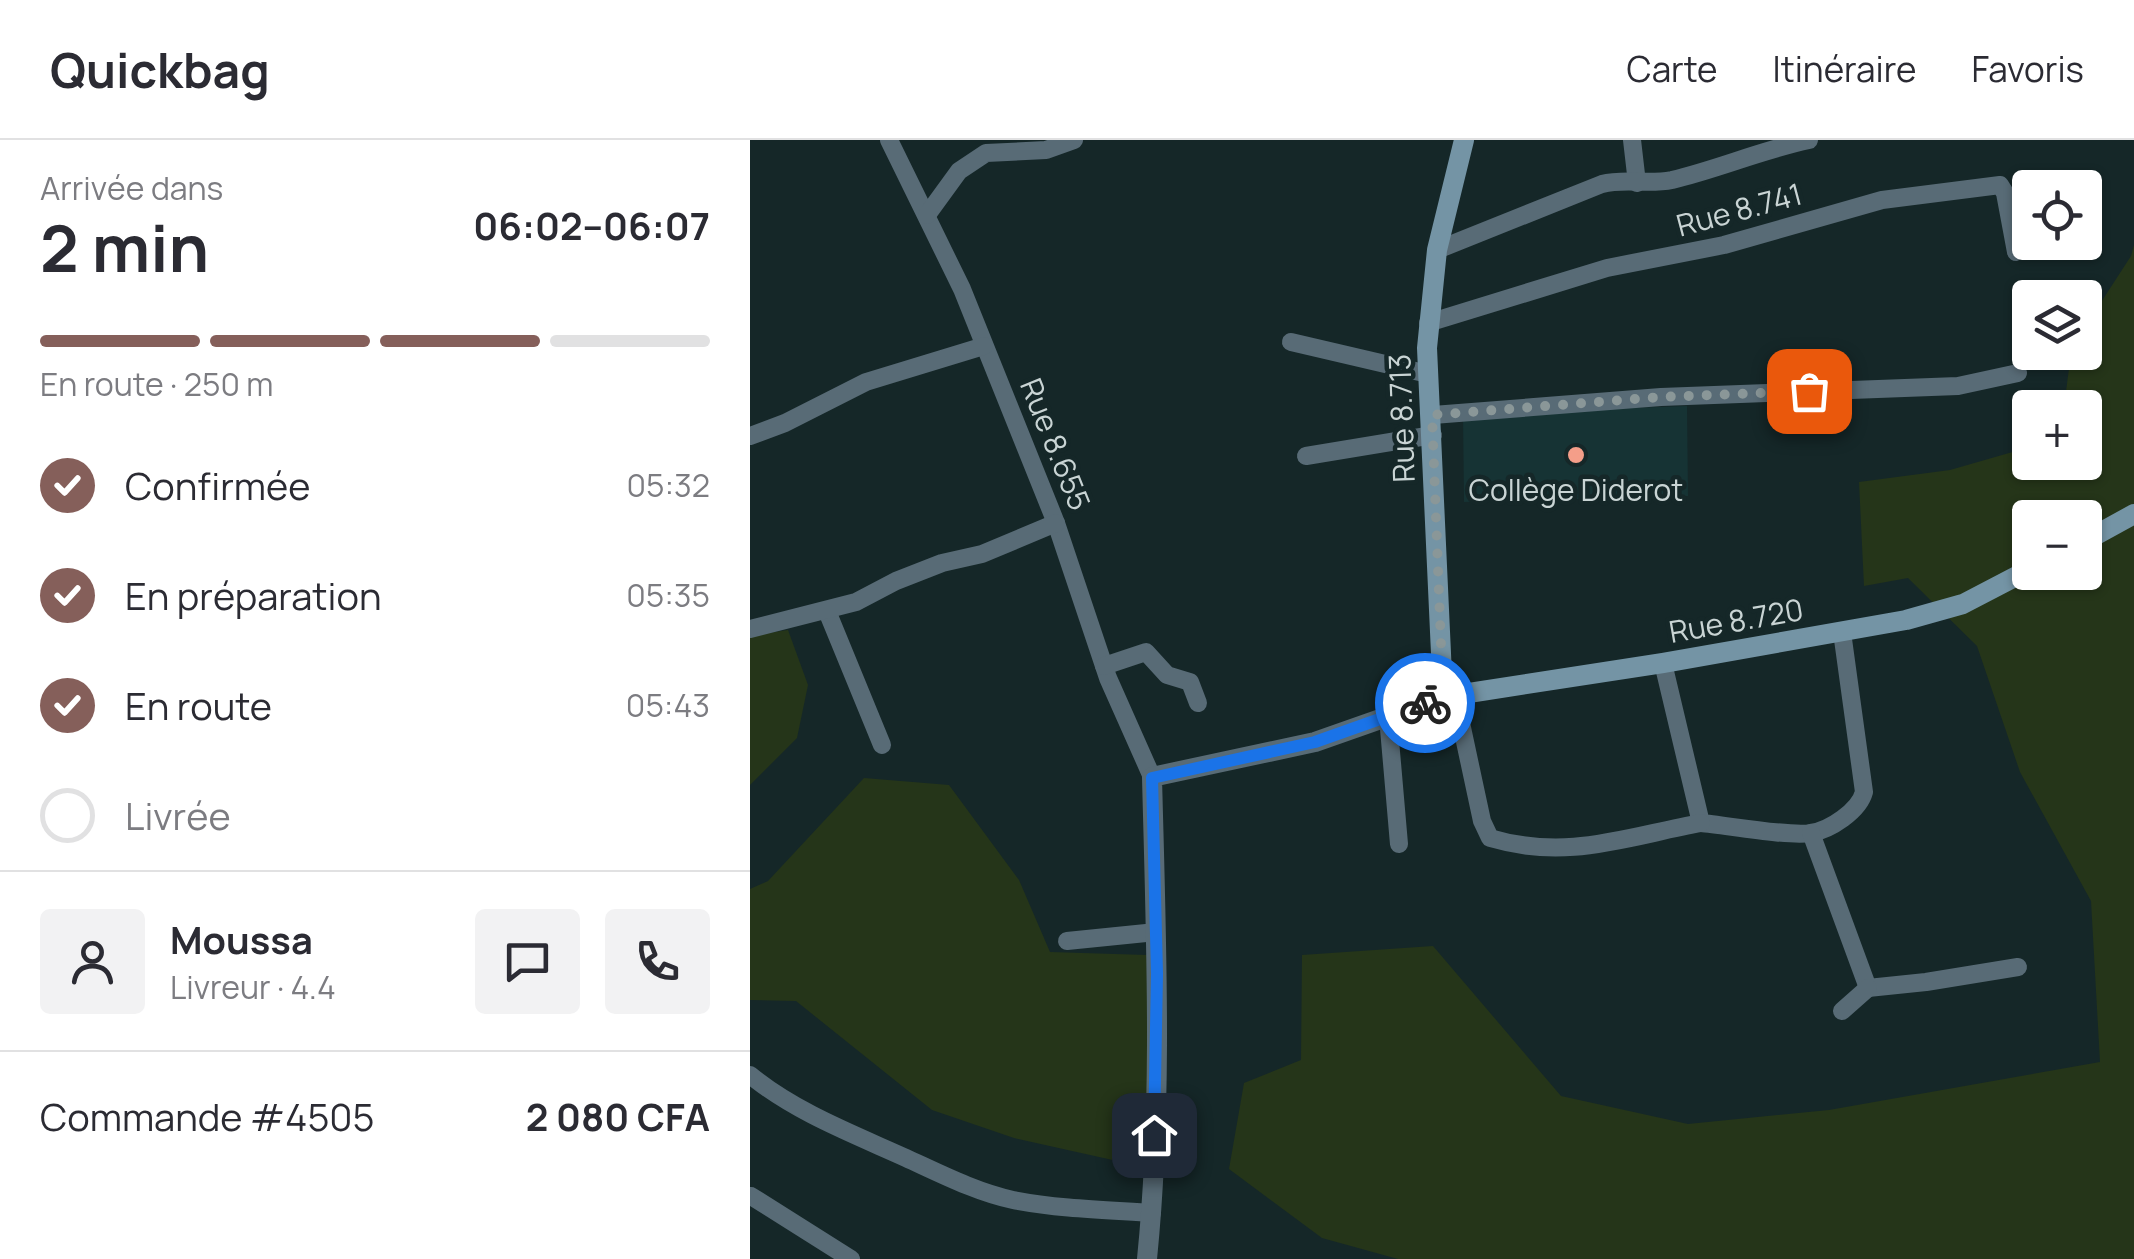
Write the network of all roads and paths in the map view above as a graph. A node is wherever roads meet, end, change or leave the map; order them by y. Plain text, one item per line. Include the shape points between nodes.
1 (889, 140) edge
2 (1074, 140) edge
3 (1464, 140) edge
4 (1632, 140) edge
5 (1808, 140) edge
6 (1778, 143) edge
7 (1637, 182) junction
8 (926, 215) junction
9 (2012, 231) edge
10 (1437, 250) junction
11 (1428, 322) junction
12 (1291, 342) dead end
13 (984, 346) junction
14 (2018, 373) dead end
15 (1428, 374) junction
16 (1433, 425) junction
17 (750, 436) edge
18 (1306, 456) dead end
19 (2134, 514) edge
20 (1056, 522) junction
21 (2102, 532) edge
22 (2012, 578) edge
23 (827, 611) junction
24 (750, 628) edge
25 (1842, 632) junction
26 (1663, 664) junction
27 (1104, 666) junction
28 (1449, 696) junction
29 (1198, 703) dead end
30 (1388, 717) junction
31 (882, 745) dead end
32 (1152, 778) junction
33 (1700, 822) junction
34 (1811, 833) junction
35 (1398, 844) dead end
36 (1156, 932) junction
37 (1067, 941) dead end
38 (2018, 967) dead end
39 (1868, 988) junction
40 (1842, 1011) dead end
41 (750, 1075) edge
42 (751, 1196) edge
43 (1152, 1213) junction
44 (851, 1259) edge
45 (1147, 1259) edge

1 - 8 street, Rue 8.655
2 - 8 street via 1046,150 986,153 959,172
3 - 10 main road, Rue 8.713
4 - 7 street
5 - 6 street
6 - 7 street via 1674,179
7 - 10 street via 1602,184
8 - 13 street, Rue 8.655
9 - 11 street, Rue 8.741 via 2000,185 1882,200 1724,246 1607,268
10 - 11 main road, Rue 8.713
11 - 15 main road, Rue 8.713
12 - 15 street
13 - 17 street via 876,378
13 - 20 street, Rue 8.655
14 - 16 street via 1958,386 1661,397
15 - 16 main road, Rue 8.713
16 - 18 street
16 - 28 main road, Rue 8.713
19 - 21 main road
20 - 23 street
20 - 27 street, Rue 8.655
22 - 25 main road, Rue 8.720 via 1935,614
23 - 24 street
23 - 31 street
25 - 26 main road, Rue 8.720
25 - 34 street via 1864,792 1852,813
26 - 28 main road, Rue 8.720
26 - 33 street
27 - 29 street via 1146,652 1168,675 1190,682
27 - 32 street, Rue 8.655
28 - 30 street
28 - 33 street via 1490,838 1520,847 1576,849
30 - 32 street via 1282,750
30 - 35 street
32 - 36 street, Rue 8.655
33 - 34 street
34 - 39 street
36 - 37 street
36 - 43 street, Rue 8.655
38 - 39 street
39 - 40 street
41 - 43 street via 790,1103 968,1186 1047,1205
42 - 44 street
43 - 45 street, Rue 8.655

